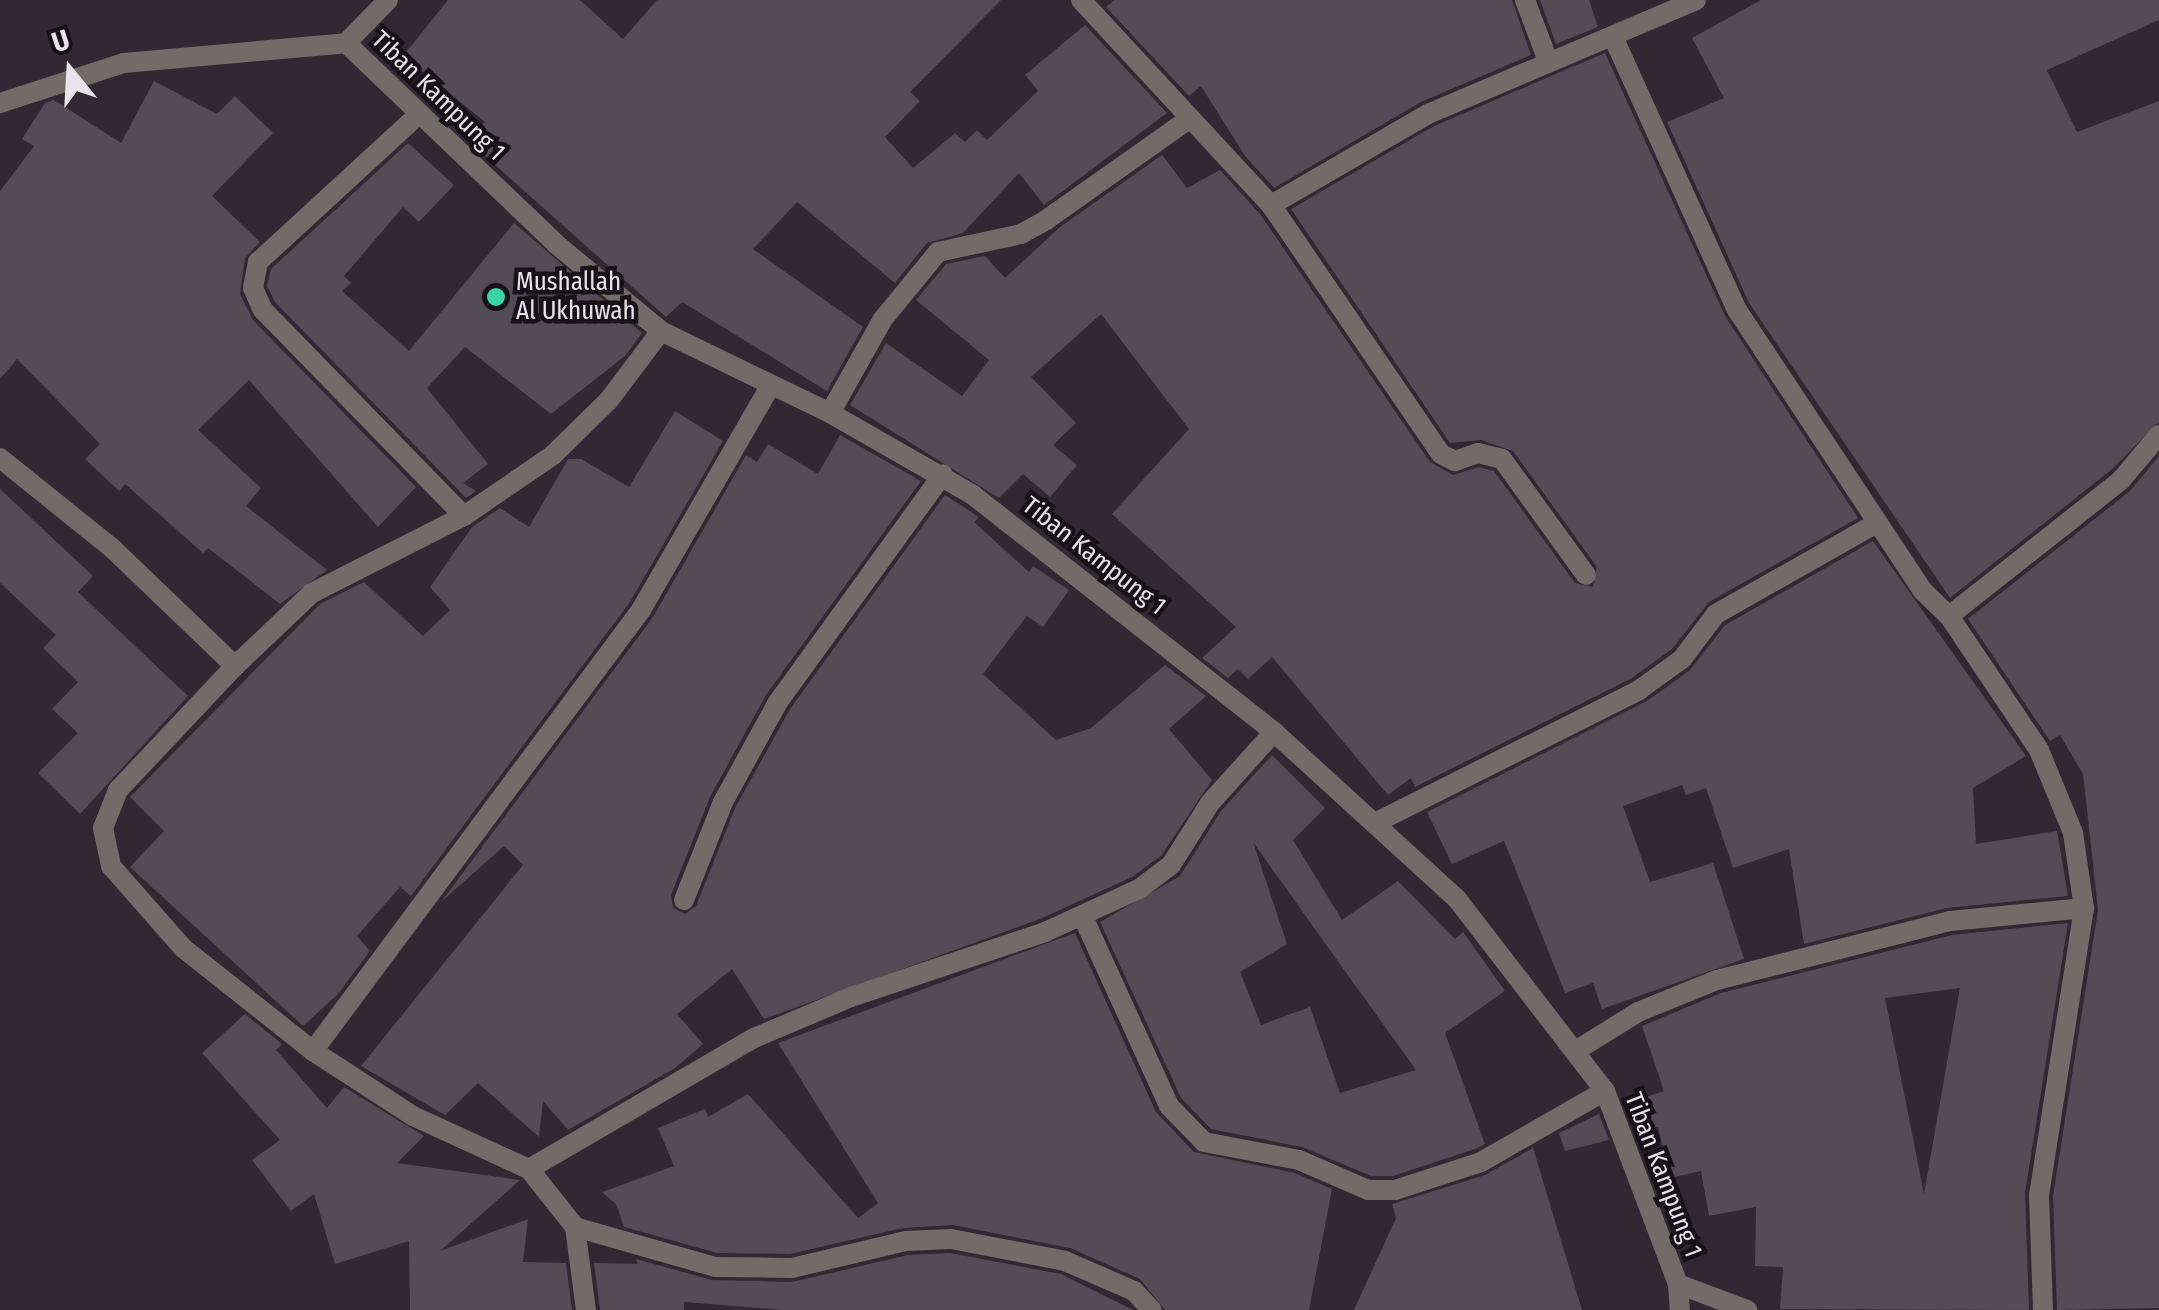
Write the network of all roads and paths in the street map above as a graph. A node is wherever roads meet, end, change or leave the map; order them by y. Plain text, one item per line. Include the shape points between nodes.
1 (388, 0) edge
2 (1081, 0) edge
3 (1524, 0) edge
4 (1696, 0) edge
5 (1614, 40) junction
6 (346, 43) junction
7 (1548, 61) junction
8 (0, 103) edge
9 (420, 114) junction
10 (1188, 120) junction
11 (1271, 205) junction
12 (661, 331) junction
13 (770, 387) junction
14 (830, 413) junction
15 (2159, 435) edge
16 (0, 458) edge
17 (943, 474) junction
18 (464, 516) junction
19 (1877, 522) junction
20 (1586, 574) dead end
21 (1949, 616) junction
22 (235, 666) junction
23 (1274, 732) junction
24 (1378, 821) junction
25 (684, 900) dead end
26 (2084, 908) junction
27 (1082, 916) junction
28 (1577, 1050) junction
29 (313, 1051) junction
30 (1604, 1091) junction
31 (529, 1169) junction
32 (575, 1227) junction
33 (1678, 1284) junction
34 (586, 1310) edge
35 (1152, 1310) edge
36 (1680, 1310) edge
37 (1747, 1310) edge
38 (2043, 1310) edge

1 - 6 street, Tiban Kampung 1
2 - 10 street
3 - 7 street
4 - 5 street
5 - 7 street
5 - 19 street via 1737,310
6 - 8 street via 124,63
6 - 9 street, Tiban Kampung 1
7 - 11 street via 1428,114
9 - 12 street, Tiban Kampung 1 via 556,244
9 - 18 street via 258,262 254,288 263,310
10 - 11 street
10 - 14 street via 1020,234 938,252 883,318
11 - 20 street via 1441,454 1455,461 1478,453 1502,459
12 - 13 street, Tiban Kampung 1
12 - 18 street via 609,400 553,456
13 - 14 street, Tiban Kampung 1
13 - 29 street via 642,610
14 - 17 street, Tiban Kampung 1
15 - 21 street via 2121,480
16 - 22 street via 113,550
17 - 23 street, Tiban Kampung 1
17 - 25 street via 778,702 710,830
18 - 22 street via 312,593
19 - 21 street via 1922,590
19 - 24 street via 1716,614 1682,658 1639,690
21 - 26 street via 2039,750 2074,833
22 - 29 street via 118,790 103,828 105,850 111,866 184,948
23 - 24 street, Tiban Kampung 1
23 - 27 street via 1210,802 1171,865
24 - 28 street, Tiban Kampung 1 via 1457,899
26 - 28 street via 1950,921 1717,980 1638,1012
26 - 38 street via 2039,1195
27 - 30 street via 1168,1106 1204,1142 1298,1160 1368,1190 1395,1190 1482,1162
27 - 31 street via 754,1038
28 - 30 street, Tiban Kampung 1
29 - 31 street via 413,1116
30 - 33 street, Tiban Kampung 1
31 - 32 street
32 - 34 street
32 - 35 street via 715,1266 792,1268 906,1241 951,1239 1065,1261 1134,1292
33 - 36 street, Tiban Kampung 1
33 - 37 street

